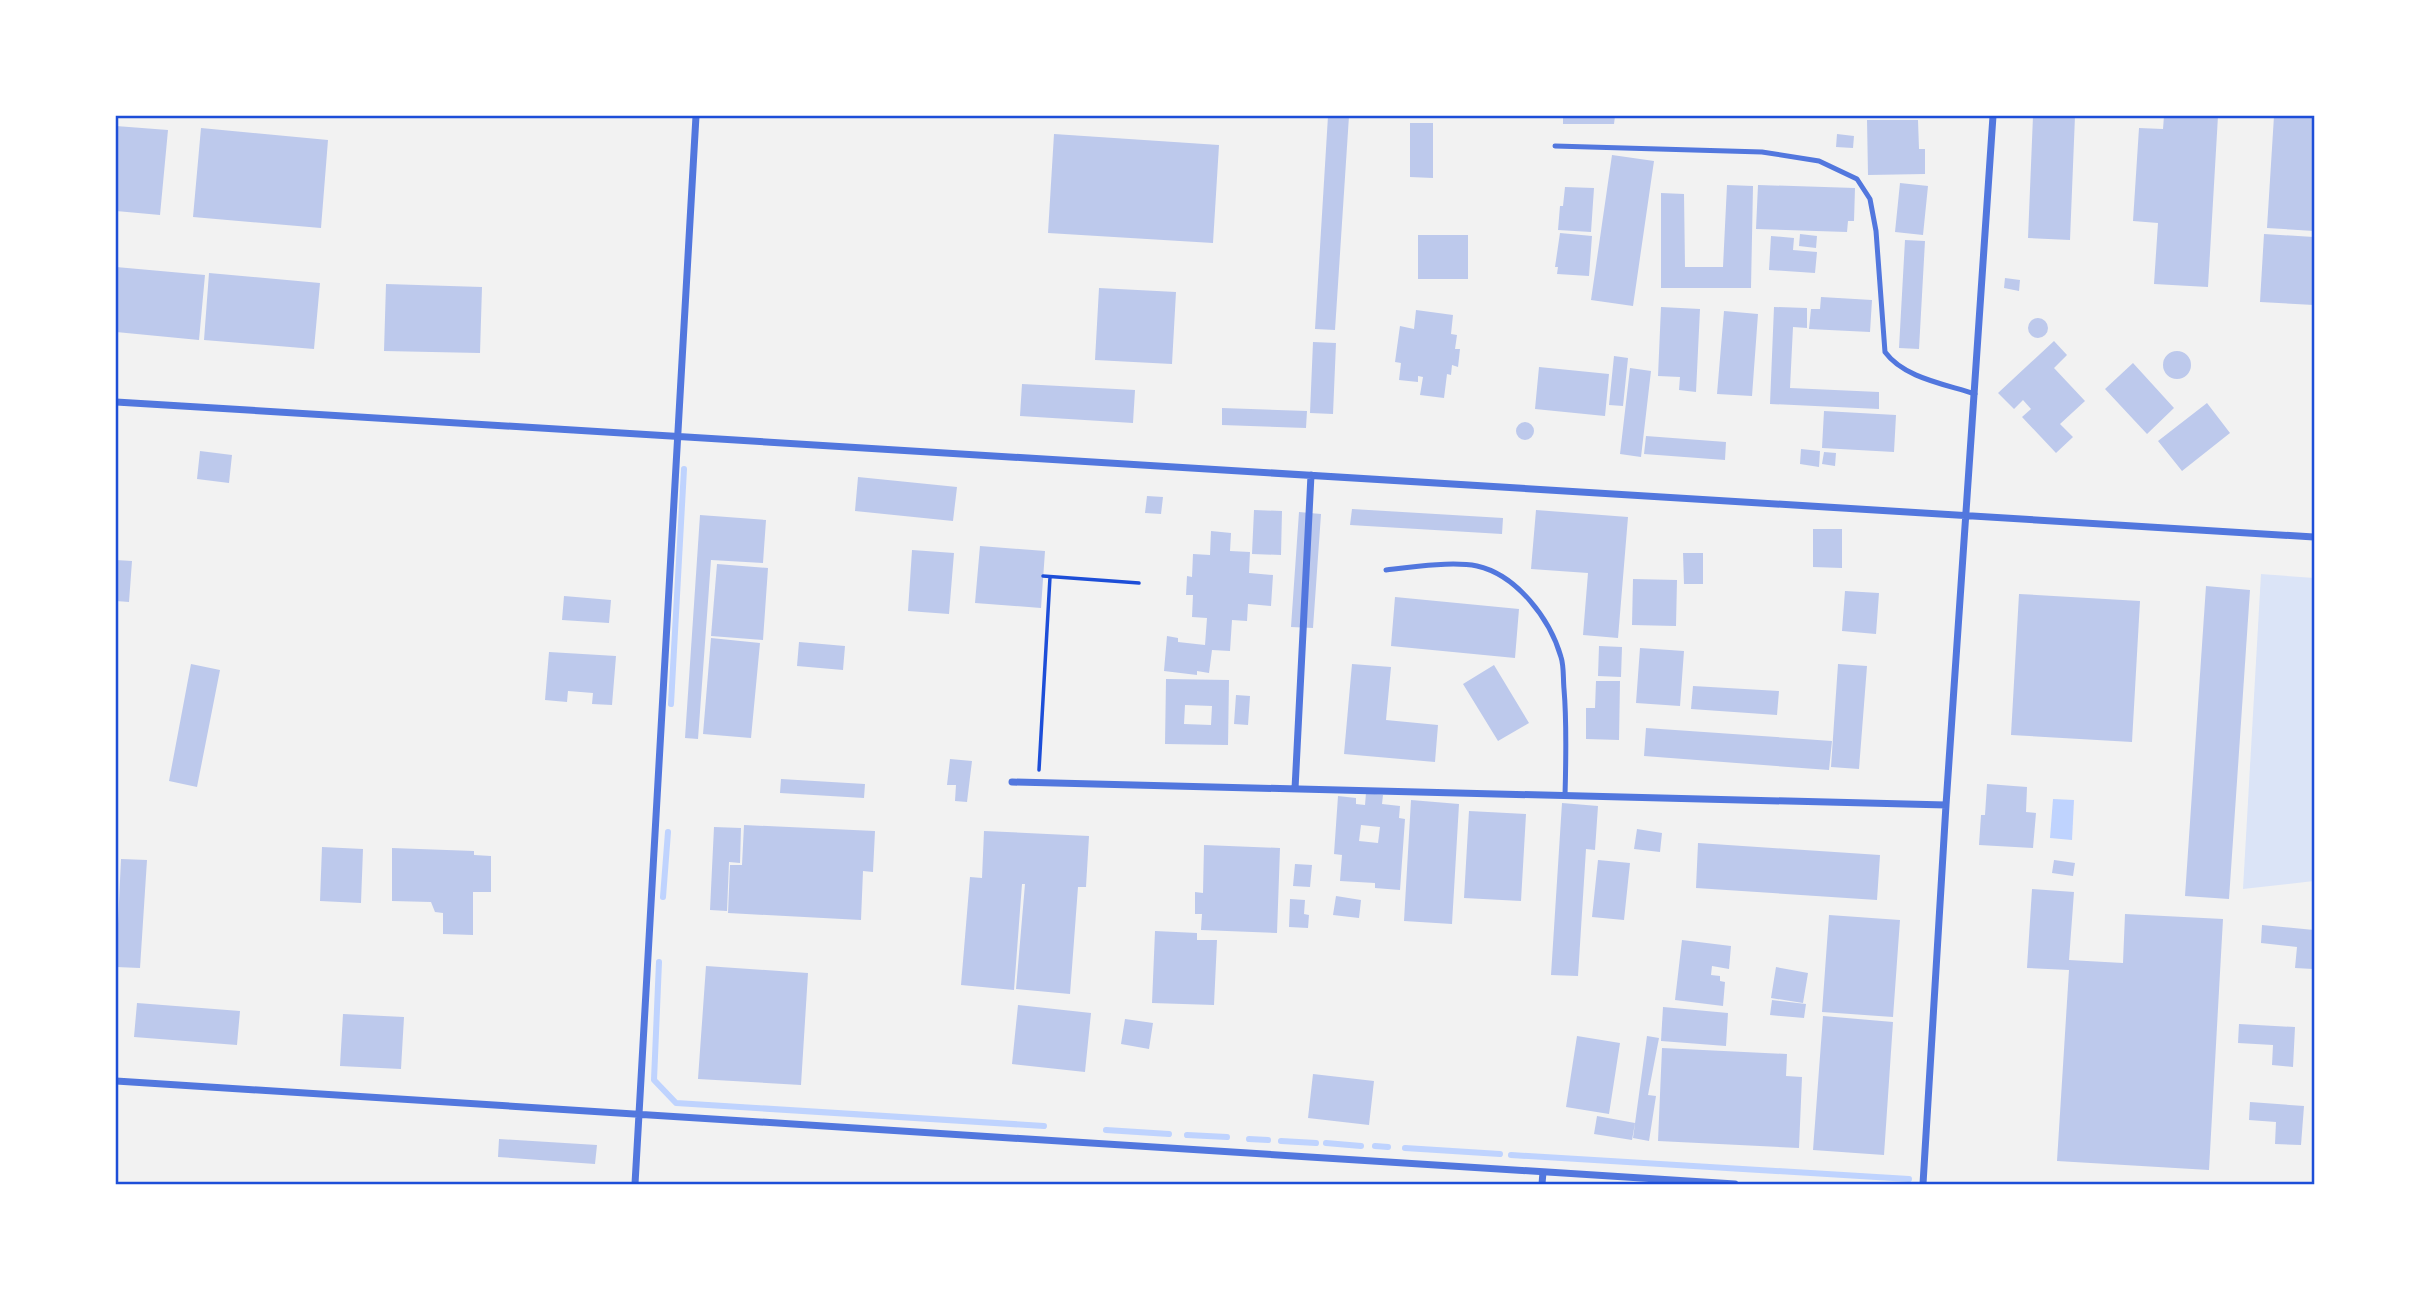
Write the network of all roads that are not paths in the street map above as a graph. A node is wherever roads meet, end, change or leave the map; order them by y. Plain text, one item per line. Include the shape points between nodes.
1 (696, 116) edge
2 (1993, 116) edge
3 (1555, 146) dead end
4 (1975, 394) junction
5 (116, 402) edge
6 (677, 436) junction
7 (1311, 475) junction
8 (1967, 515) junction
9 (2315, 537) edge
10 (1386, 570) dead end
11 (1012, 782) dead end
12 (1295, 789) junction
13 (1565, 796) junction
14 (1946, 805) junction
15 (116, 1081) edge
16 (639, 1115) junction
17 (1543, 1172) junction
18 (1727, 1184) edge
19 (635, 1185) edge
20 (1542, 1185) edge
21 (1735, 1185) edge
22 (1923, 1185) edge

1 - 6 street
2 - 4 street
3 - 4 lane via 1762,152 1819,161 1857,179 1870,199 1876,231 1885,352 1917,375
4 - 8 street
5 - 6 street
6 - 7 street
6 - 16 street
7 - 8 street
7 - 12 street
8 - 9 street
8 - 14 street
10 - 13 lane via 1475,565 1510,581 1527,597 1562,658
11 - 12 street
12 - 13 street
13 - 14 street
14 - 22 street
15 - 16 street
16 - 17 street
16 - 19 street
17 - 18 street
17 - 20 street
18 - 21 street

